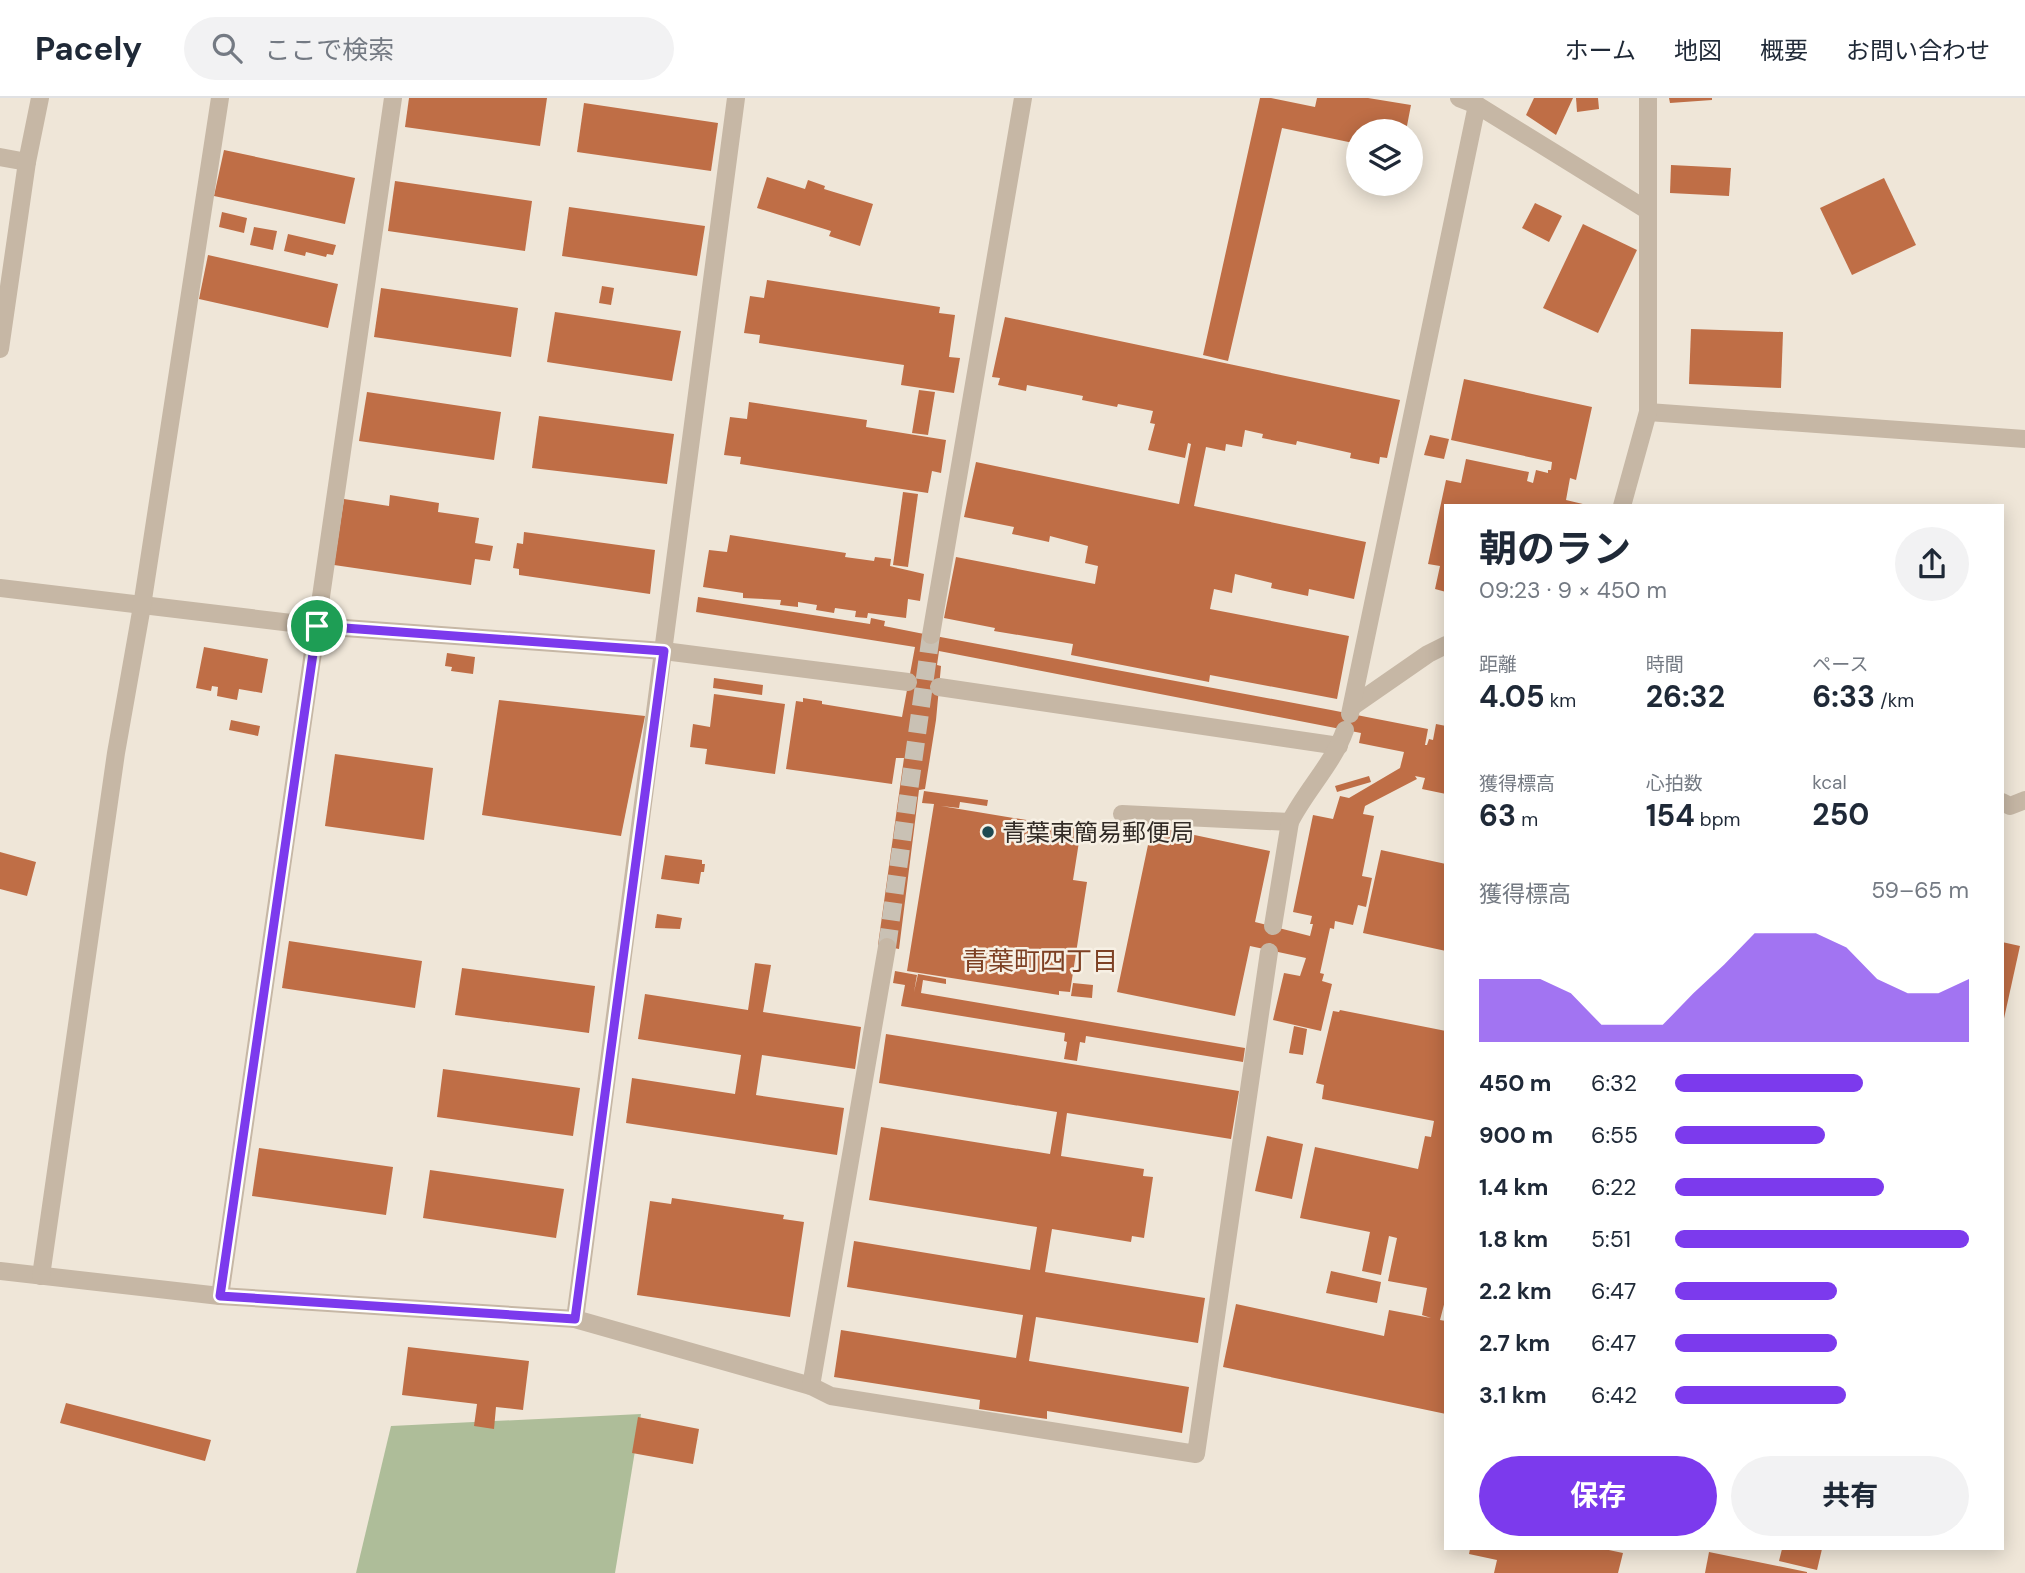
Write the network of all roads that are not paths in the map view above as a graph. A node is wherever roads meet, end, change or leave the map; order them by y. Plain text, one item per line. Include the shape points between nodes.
1 (40, 98) edge
2 (220, 98) edge
3 (393, 98) edge
4 (736, 98) edge
5 (1023, 98) edge
6 (1459, 98) edge
7 (1648, 98) edge
8 (1477, 104) junction
9 (0, 157) edge
10 (27, 162) junction
11 (1647, 210) junction
12 (0, 349) edge
13 (1648, 412) junction
14 (2025, 439) edge
15 (1623, 504) edge
16 (0, 588) edge
17 (142, 606) junction
18 (317, 626) junction
19 (931, 635) tunnel mouth
20 (1444, 646) edge
21 (664, 651) junction
22 (908, 682) dead end
23 (939, 687) dead end
24 (1347, 724) junction
25 (2025, 800) edge
26 (2004, 803) edge
27 (1122, 814) dead end
28 (1290, 822) junction
29 (1273, 926) dead end
30 (887, 947) tunnel mouth
31 (1269, 951) dead end
32 (0, 1271) edge
33 (41, 1276) junction
34 (220, 1296) junction
35 (575, 1319) junction
36 (811, 1387) junction

1 - 10 lane
2 - 17 lane
3 - 18 lane
4 - 21 lane
5 - 19 lane
6 - 8 lane
7 - 11 lane
8 - 11 lane
8 - 24 lane
9 - 10 lane
10 - 12 lane
11 - 13 lane
13 - 14 lane
13 - 15 lane
16 - 17 lane
17 - 18 lane
17 - 33 lane via 116,753
18 - 21 lane
18 - 34 lane
20 - 24 lane via 1428,654
21 - 22 lane
21 - 35 lane
23 - 24 lane
24 - 28 lane
25 - 26 lane via 2010,806
27 - 28 lane
28 - 29 lane
30 - 36 lane
31 - 36 lane via 1196,1454 831,1396
32 - 33 lane
33 - 34 lane
34 - 35 lane
35 - 36 lane

